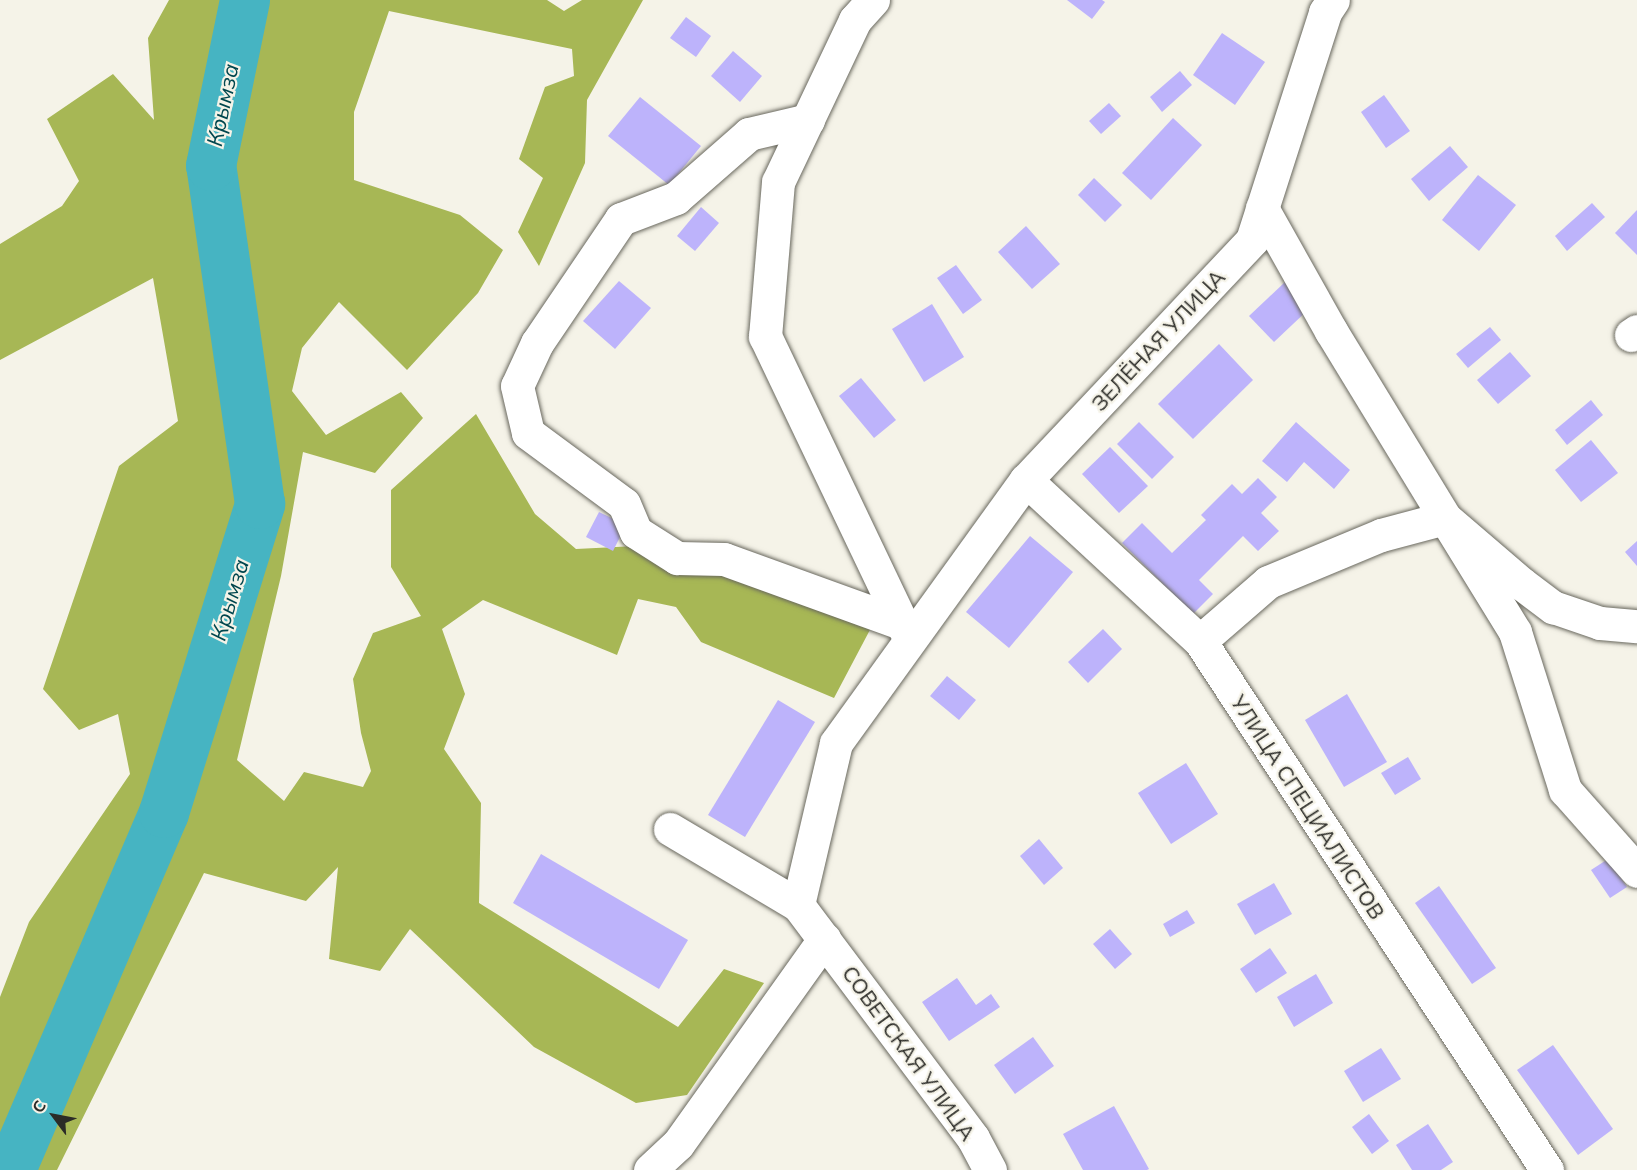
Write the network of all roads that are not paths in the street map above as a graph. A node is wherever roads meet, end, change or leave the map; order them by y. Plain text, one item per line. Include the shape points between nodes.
1 (873, 0) edge
2 (1333, 0) edge
3 (808, 120) junction
4 (1262, 208) junction
5 (1026, 480) junction
6 (1445, 518) junction
7 (1637, 626) edge
8 (906, 632) junction
9 (1200, 641) junction
10 (670, 829) dead end
11 (1637, 871) edge
12 (798, 904) junction
13 (824, 939) junction
14 (650, 1170) edge
15 (990, 1170) edge
16 (1547, 1170) edge

1 - 3 street via 855,20
2 - 4 street, ЗЕЛЁНАЯ УЛИЦА via 1325,12
3 - 8 street via 778,182 765,336
3 - 8 street via 749,134 676,198 621,219 537,343 517,386 528,433 624,504 636,532 677,558 724,559
4 - 5 street, ЗЕЛЁНАЯ УЛИЦА via 1252,240
4 - 6 street via 1331,331
5 - 8 street, ЗЕЛЁНАЯ УЛИЦА
5 - 9 street, УЛИЦА СПЕЦИАЛИСТОВ
6 - 7 street via 1553,607 1599,623
6 - 9 street via 1382,535 1268,582
6 - 11 street via 1515,633 1565,790
8 - 12 street, ЗЕЛЁНАЯ УЛИЦА via 836,743
9 - 16 street, УЛИЦА СПЕЦИАЛИСТОВ
10 - 12 street
12 - 13 street
13 - 14 street via 678,1144
13 - 15 street, СОВЕТСКАЯ УЛИЦА via 973,1138

